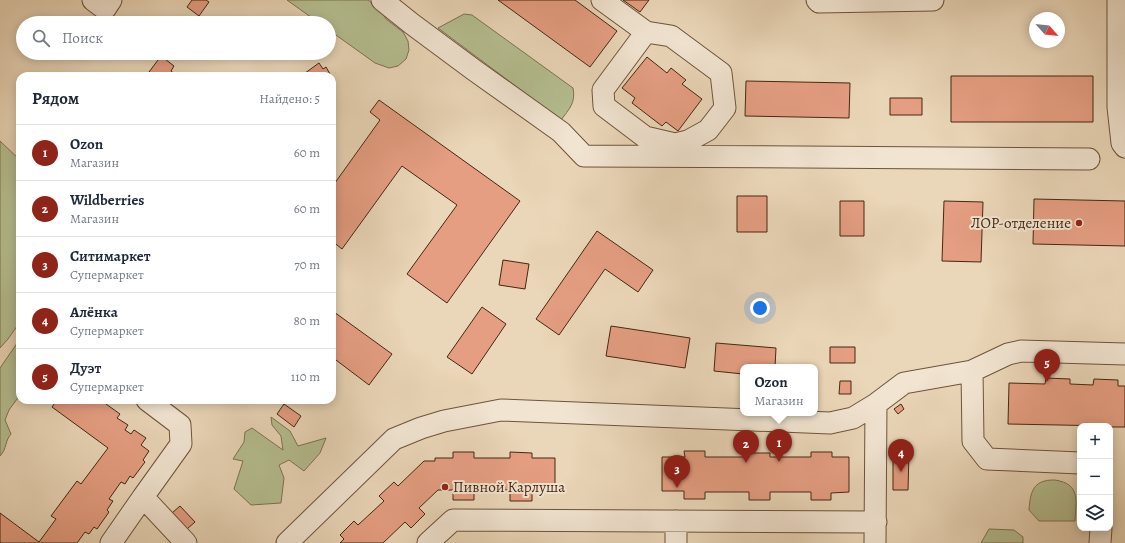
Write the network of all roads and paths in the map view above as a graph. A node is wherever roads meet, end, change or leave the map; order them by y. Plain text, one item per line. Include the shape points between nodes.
1 (93, 0) edge
2 (112, 0) edge
3 (382, 0) edge
4 (602, 0) edge
5 (817, 0) edge
6 (932, 0) edge
7 (1118, 0) edge
8 (646, 32) junction
9 (1125, 147) edge
10 (1089, 159) dead end
11 (1125, 354) edge
12 (972, 371) junction
13 (152, 404) edge
14 (876, 404) junction
15 (1077, 463) edge
16 (143, 497) junction
17 (676, 521) junction
18 (876, 522) junction
19 (1101, 531) edge
20 (111, 543) edge
21 (186, 543) edge
22 (288, 543) edge
23 (428, 543) edge
24 (676, 543) edge
25 (875, 543) edge
26 (1100, 543) edge

1 - 2 lane via 105,9
3 - 10 lane via 561,132 584,156
4 - 8 lane
5 - 6 lane
7 - 9 lane via 1118,107 1122,143
8 - 8 lane via 603,90 604,106 645,137 675,144 688,141 708,130 725,108 721,73 670,36
11 - 12 lane via 1021,351 1008,354
12 - 14 lane via 904,383
12 - 15 lane via 973,441 987,459
13 - 16 lane via 180,424 181,444
14 - 18 lane
14 - 22 lane via 852,418 830,423 501,410 444,421 394,439
16 - 20 lane
16 - 21 lane
17 - 18 lane
17 - 23 lane via 453,520
17 - 24 lane
18 - 25 lane
19 - 26 lane

